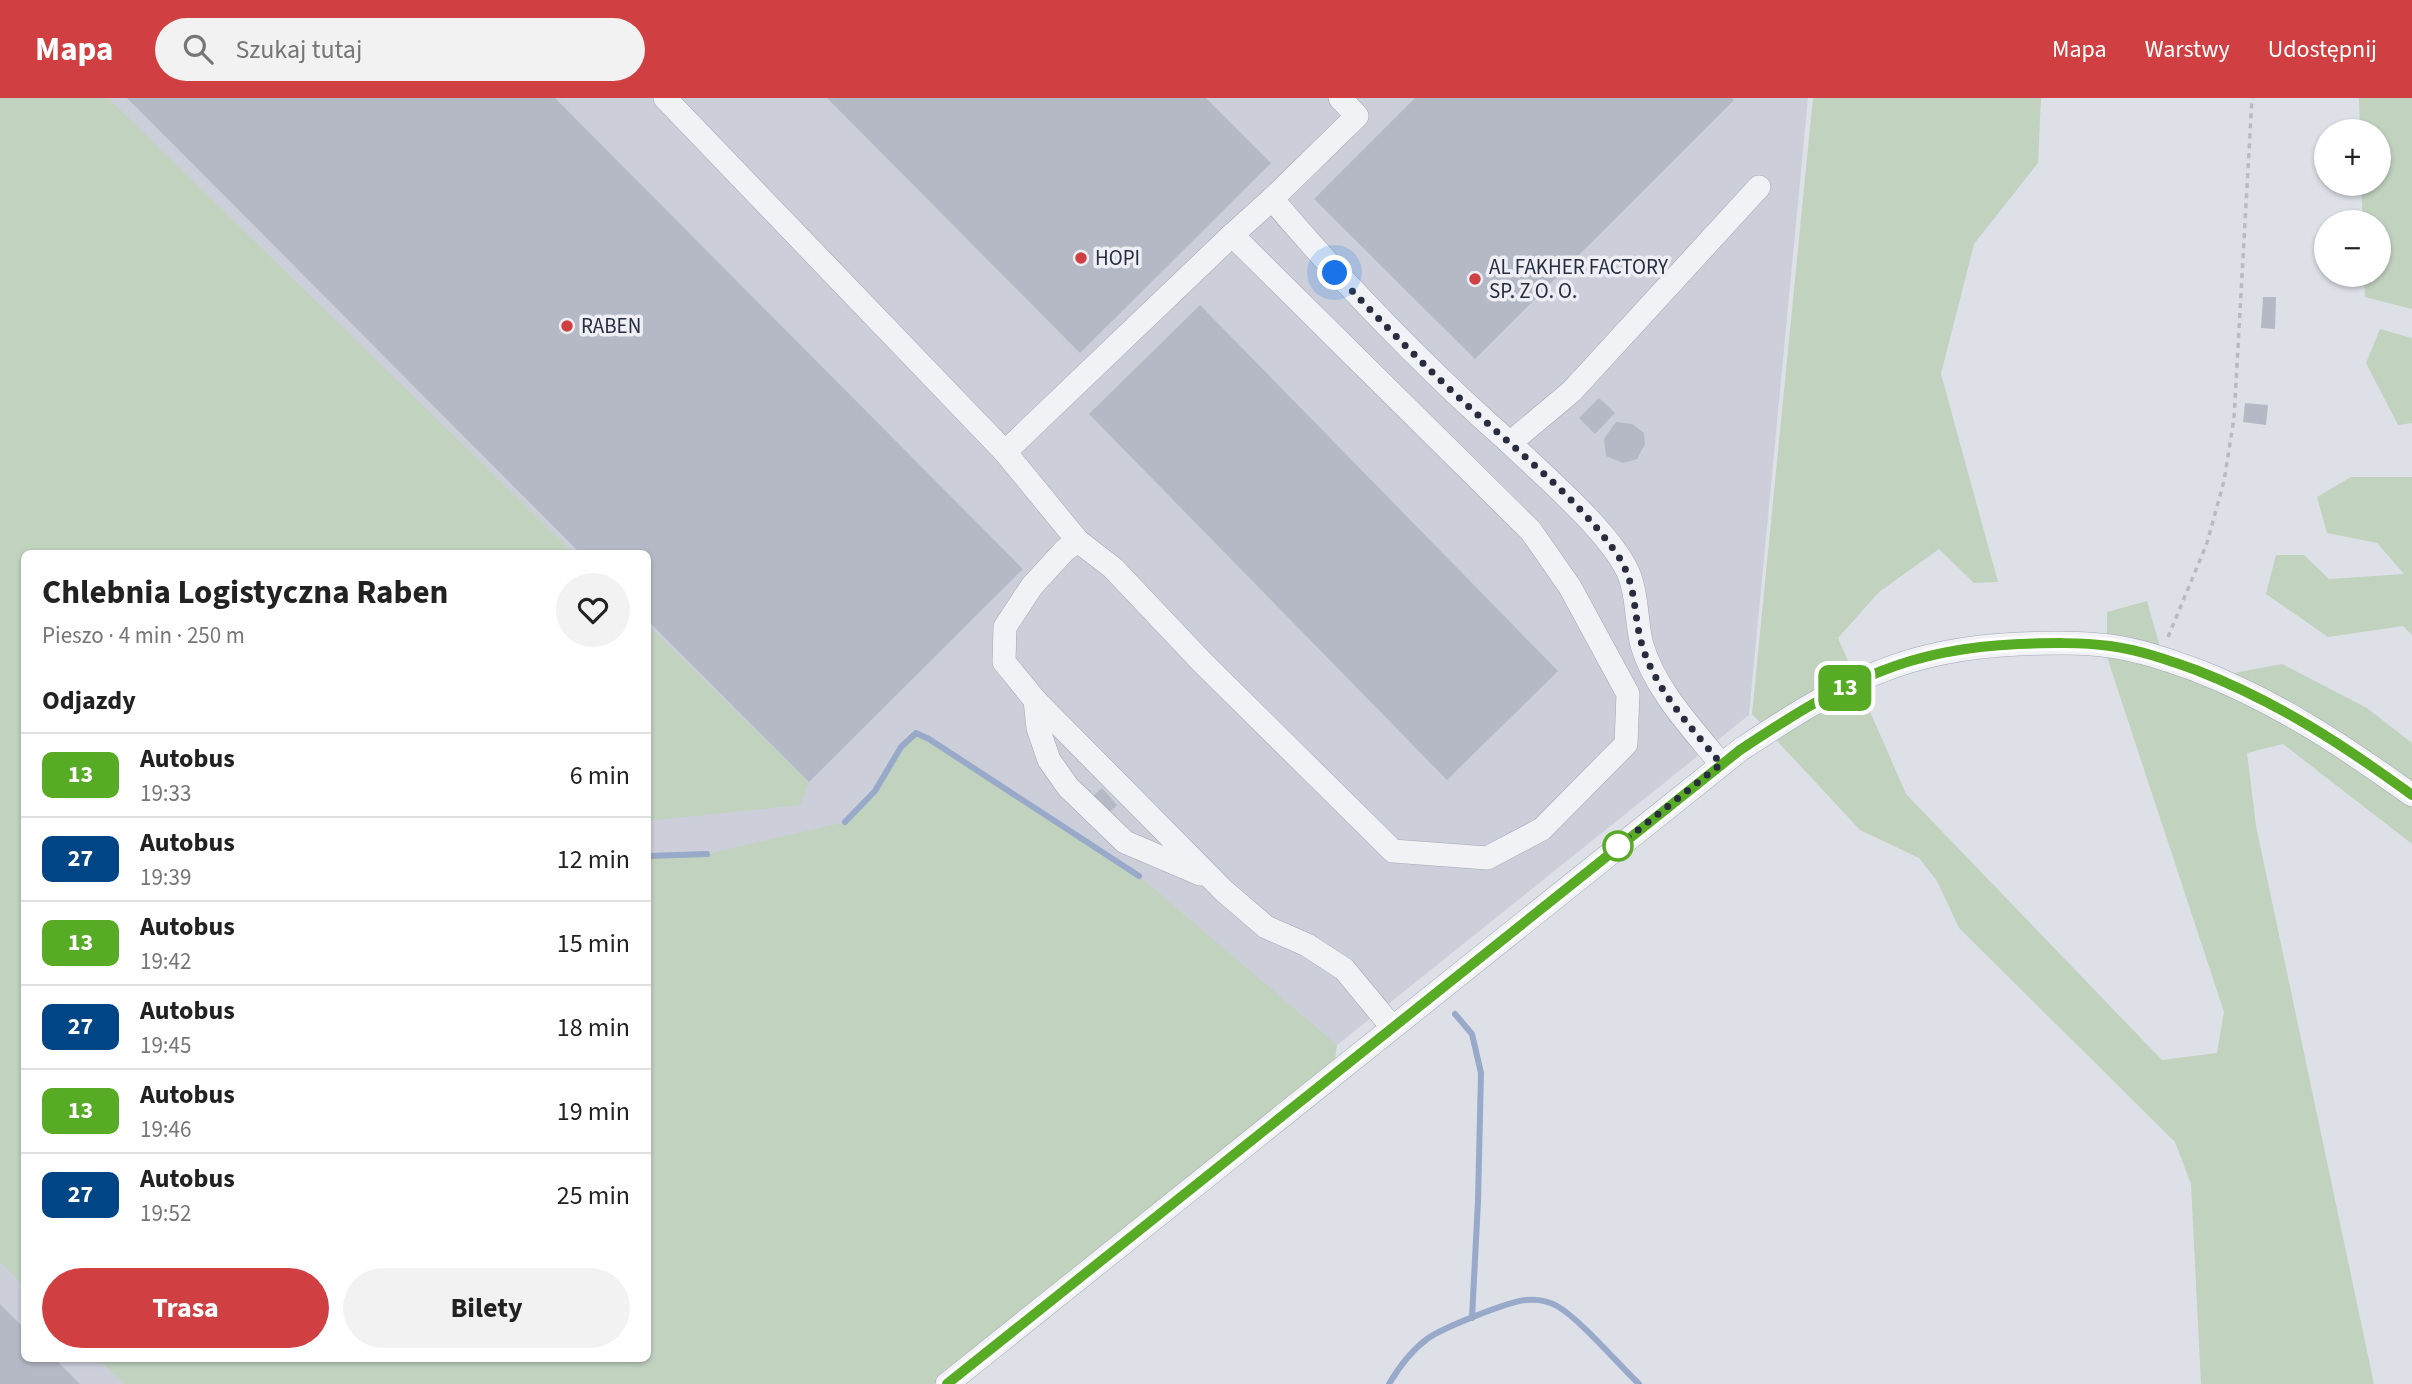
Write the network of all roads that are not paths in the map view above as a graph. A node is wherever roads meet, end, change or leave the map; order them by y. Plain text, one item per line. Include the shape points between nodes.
1 (665, 98) edge
2 (1340, 98) edge
3 (1759, 187) dead end
4 (1272, 199) junction
5 (1232, 235) junction
6 (1510, 443) junction
7 (1005, 452) junction
8 (1078, 541) junction
9 (1035, 700) junction
10 (1721, 764) junction
11 (2412, 795) edge
12 (1224, 891) junction
13 (1392, 1027) junction
14 (947, 1384) edge

1 - 7 street
2 - 4 street via 1357,116
3 - 6 street via 1572,391
4 - 5 street
4 - 6 street via 1411,352
5 - 7 street
5 - 8 street via 1531,531 1570,587 1629,694 1626,744 1542,829 1487,858 1393,851 1113,568
6 - 10 street via 1614,550 1630,576 1642,646 1657,679
7 - 8 street
8 - 9 street via 1032,586 1005,627 1004,662
9 - 12 street
9 - 12 street via 1049,760 1068,787 1125,842 1199,873
10 - 11 street via 1811,705 1879,672 1987,645 2053,643 2110,646 2160,657 2220,679 2333,738
10 - 13 street
12 - 13 street via 1266,927 1307,945 1344,969
13 - 14 street

